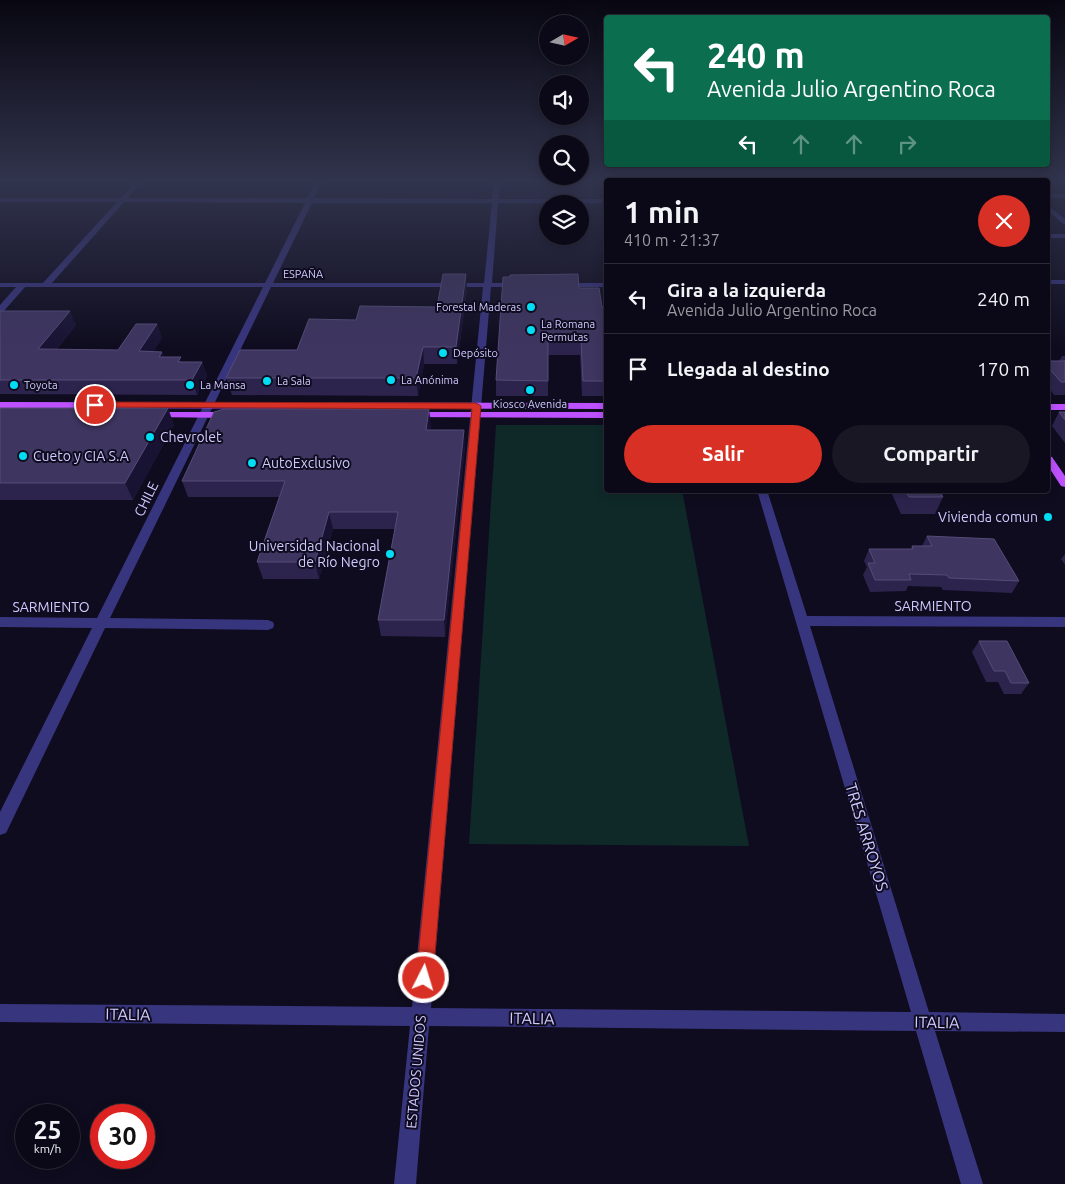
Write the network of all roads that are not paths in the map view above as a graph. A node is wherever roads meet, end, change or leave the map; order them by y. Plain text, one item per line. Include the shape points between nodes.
1 (88, 237) edge
2 (292, 237) edge
3 (492, 237) edge
4 (1050, 282) edge
5 (1065, 282) edge
6 (0, 285) edge
7 (23, 285) junction
8 (45, 285) junction
9 (268, 285) junction
10 (488, 285) junction
11 (527, 285) edge
12 (557, 285) edge
13 (604, 285) edge
14 (0, 310) edge
15 (0, 405) edge
16 (604, 406) edge
17 (1050, 407) edge
18 (1065, 407) edge
19 (207, 410) junction
20 (476, 411) junction
21 (0, 415) edge
22 (604, 415) edge
23 (1050, 416) edge
24 (1065, 416) edge
25 (1050, 462) edge
26 (1065, 484) edge
27 (763, 493) edge
28 (802, 621) junction
29 (0, 622) edge
30 (102, 622) junction
31 (1065, 622) edge
32 (268, 625) dead end
33 (0, 828) edge
34 (0, 1013) edge
35 (421, 1017) junction
36 (922, 1021) junction
37 (1065, 1023) edge
38 (406, 1184) edge
39 (972, 1184) edge

1 - 8 street
2 - 9 street, CHILE
3 - 10 street, ESTADOS UNIDOS
4 - 5 street
6 - 7 street, ESPAÑA
7 - 8 street, ESPAÑA
7 - 14 street
8 - 9 street, ESPAÑA
9 - 10 street, ESPAÑA
9 - 19 street, CHILE
10 - 11 street, ESPAÑA
10 - 20 street, ESTADOS UNIDOS
12 - 13 street
15 - 19 main road
16 - 20 main road
17 - 18 main road
19 - 20 main road
19 - 21 main road
19 - 30 street, CHILE
20 - 22 main road
20 - 35 street, ESTADOS UNIDOS
23 - 24 main road
25 - 26 main road
27 - 28 street, TRES ARROYOS
28 - 31 street, SARMIENTO
28 - 36 street, TRES ARROYOS
29 - 30 street, SARMIENTO
30 - 32 street, SARMIENTO
30 - 33 street, CHILE
34 - 35 street, ITALIA
35 - 36 street, ITALIA
35 - 38 street, ESTADOS UNIDOS
36 - 37 street, ITALIA
36 - 39 street, TRES ARROYOS

